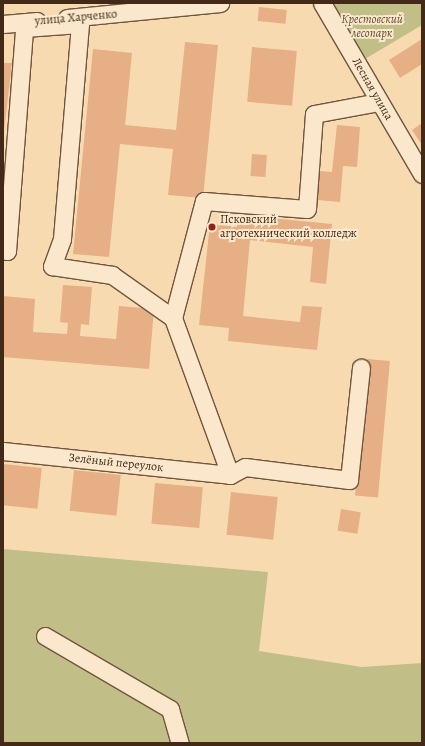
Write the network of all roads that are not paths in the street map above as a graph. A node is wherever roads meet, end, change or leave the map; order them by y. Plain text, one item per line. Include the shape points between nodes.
1 (220, 3) edge
2 (322, 3) edge
3 (166, 7) edge
4 (90, 10) edge
5 (3, 24) edge
6 (378, 102) junction
7 (422, 174) edge
8 (3, 250) edge
9 (173, 318) junction
10 (361, 368) dead end
11 (3, 451) edge
12 (230, 475) junction
13 (45, 636) dead end
14 (180, 743) edge

1 - 3 street, улица Харченко
2 - 6 street, Лесная улица
3 - 4 street, улица Харченко
4 - 5 street, улица Харченко
6 - 7 street, Лесная улица
6 - 9 street via 314,114 307,209 204,201
8 - 9 street via 7,251 24,28 80,24 62,239 52,266 112,275
9 - 12 street
10 - 12 street via 349,480 245,467
11 - 12 street, Зелёный переулок
13 - 14 street via 170,709

